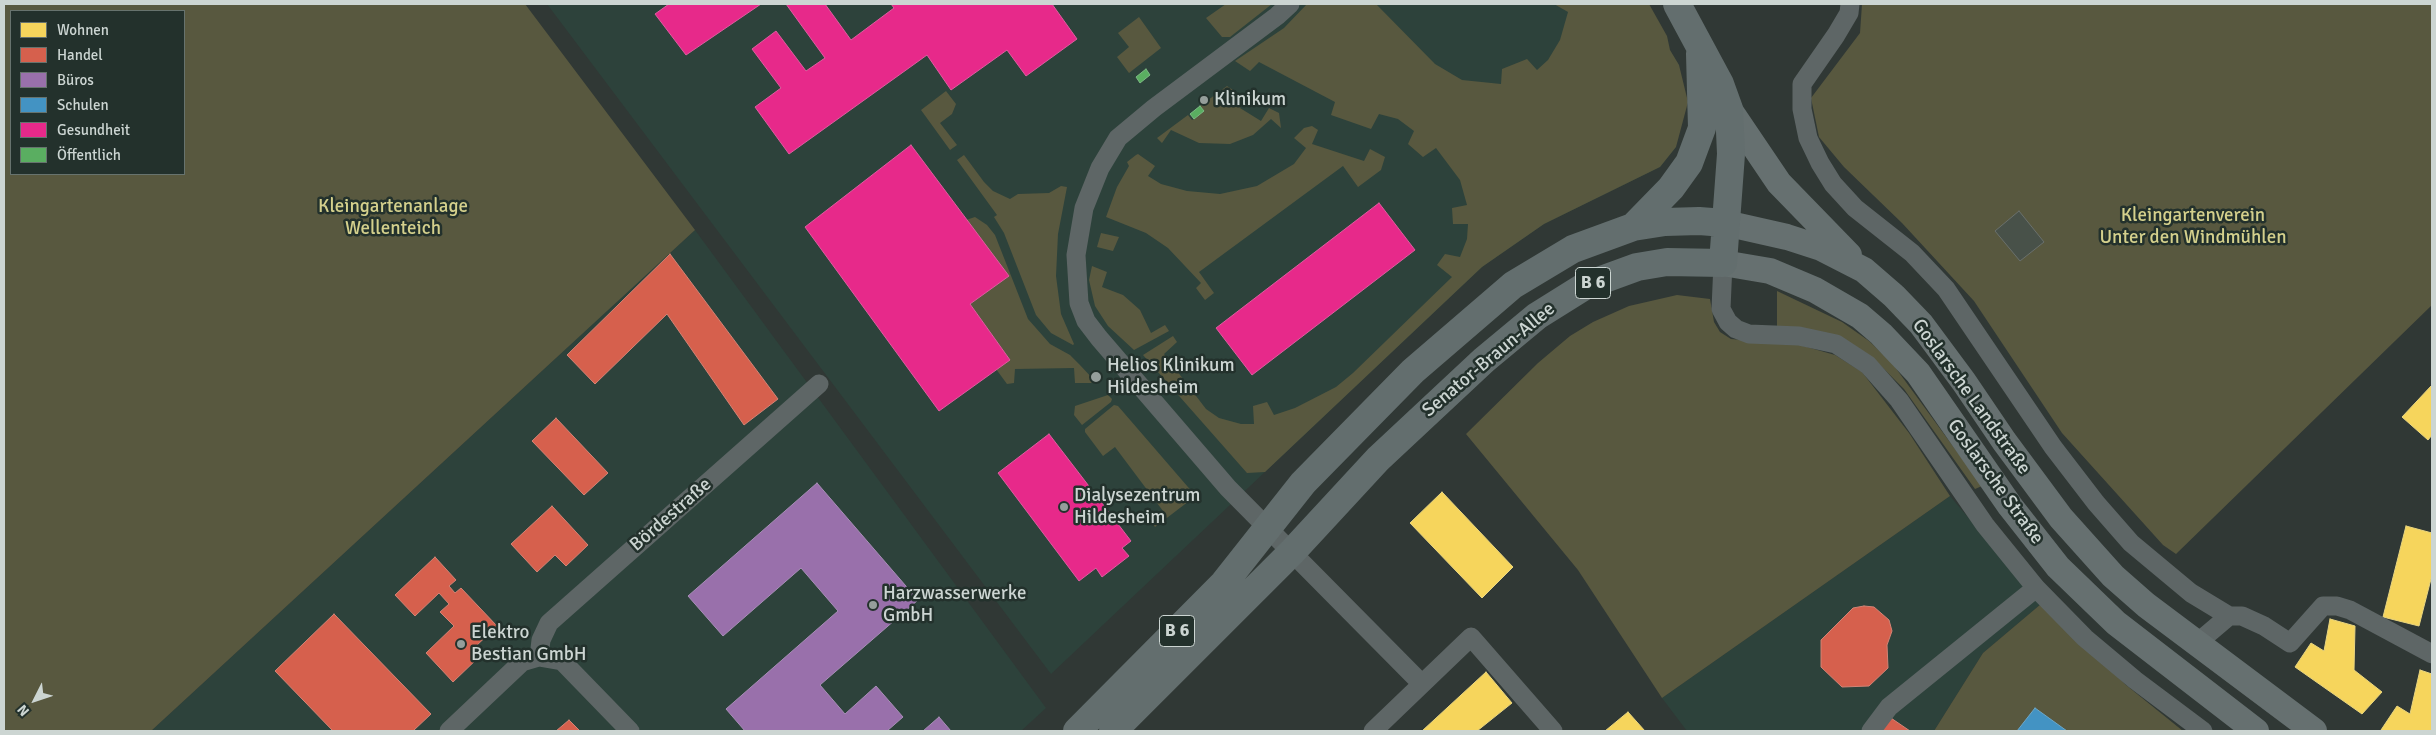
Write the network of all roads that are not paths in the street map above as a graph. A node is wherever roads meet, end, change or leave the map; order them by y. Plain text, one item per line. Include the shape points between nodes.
1 (1290, 4) edge
2 (1678, 4) edge
3 (1850, 4) edge
4 (1700, 43) junction
5 (1729, 108) junction
6 (1725, 223) junction
7 (1633, 227) junction
8 (1723, 262) junction
9 (1864, 270) junction
10 (819, 384) dead end
11 (1268, 528) junction
12 (1292, 552) junction
13 (2036, 588) junction
14 (2229, 616) junction
15 (2196, 644) junction
16 (2432, 654) edge
17 (539, 656) junction
18 (1422, 683) junction
19 (2306, 727) edge
20 (449, 731) edge
21 (630, 731) edge
22 (1077, 731) edge
23 (1113, 731) edge
24 (1373, 731) edge
25 (1553, 731) edge
26 (1871, 731) edge
27 (2203, 731) edge
28 (2256, 731) edge

1 - 11 street via 1124,132 1100,168 1084,208 1076,255 1079,303 1086,321 1228,488
2 - 4 main road, B 6
3 - 14 street, Goslarsche Landstraße via 1849,13 1836,35 1802,84 1802,109 1808,138 1833,184 1855,208 1912,253 1946,289 2053,447 2131,543 2191,593
4 - 5 main road, B 6
4 - 7 main road, B 6 via 1702,128 1689,163 1671,188
5 - 6 main road, B 6 via 1731,154
5 - 9 main road via 1764,164 1788,194
6 - 7 main road, Senator-Braun-Allee / B 6 via 1665,222
6 - 8 main road, B 6
6 - 9 main road, Goslarsche Landstraße via 1776,233 1812,245
7 - 11 main road, Senator-Braun-Allee / B 6 via 1573,249 1543,265 1486,307 1413,371 1303,484
8 - 12 main road, Senator-Braun-Allee / B 6 via 1667,262 1637,267 1585,286 1558,301 1434,405 1378,459
8 - 13 street via 1721,309 1728,322 1749,334 1800,336 1836,344 1868,365 1899,400 1985,525
8 - 28 main road, Goslarsche Straße via 1770,272 1815,290 1860,316 1881,334 1918,373 2010,506 2058,566 2116,623
9 - 15 main road, Goslarsche Landstraße via 1894,296 1926,331 2031,478 2086,548 2146,606
10 - 17 street, Bördestraße via 548,623
11 - 12 street
11 - 22 main road, Senator-Braun-Allee / B 6 via 1224,583
12 - 18 street
12 - 23 main road, Senator-Braun-Allee / B 6
13 - 26 street via 1890,707
13 - 27 street via 2085,638
14 - 15 street
14 - 16 street, Goslarsche Landstraße via 2242,616 2290,643 2323,606 2337,606
15 - 19 main road, Goslarsche Landstraße
17 - 20 street via 522,662
17 - 21 street via 562,662
18 - 24 street
18 - 25 street via 1471,637

